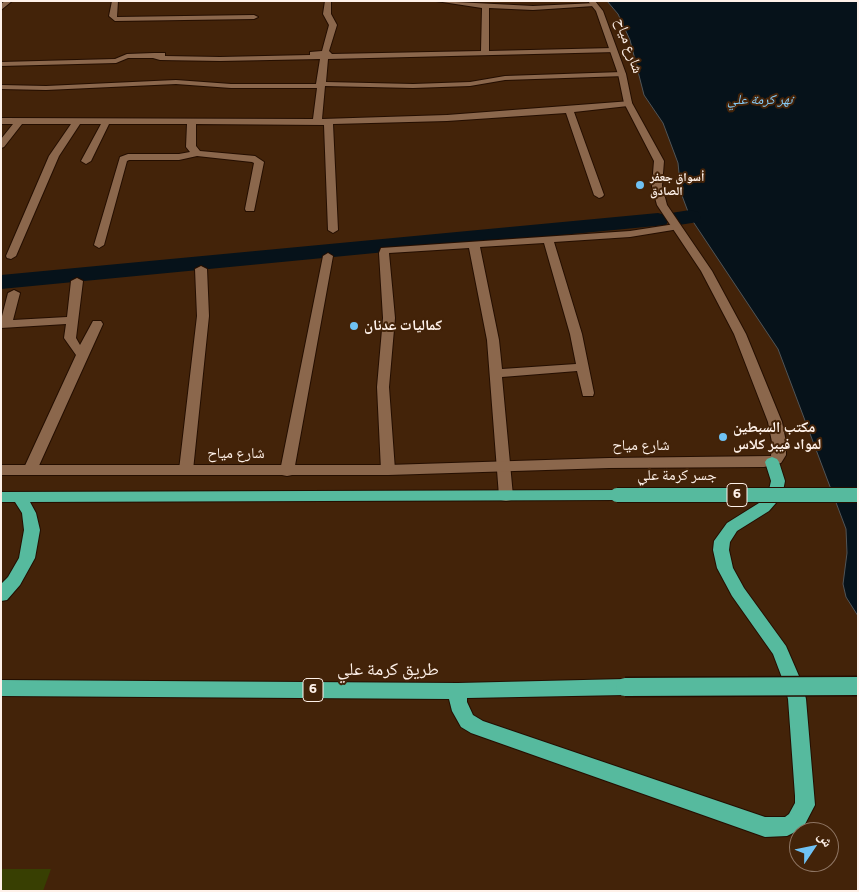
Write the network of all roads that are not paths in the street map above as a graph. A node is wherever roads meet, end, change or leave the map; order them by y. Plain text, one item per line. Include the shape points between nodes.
1 (9, 1) edge
2 (115, 1) edge
3 (328, 1) edge
4 (440, 1) edge
5 (593, 2) edge
6 (464, 3) edge
7 (486, 6) junction
8 (1, 8) edge
9 (254, 17) dead end
10 (613, 49) junction
11 (485, 50) junction
12 (325, 55) junction
13 (1, 64) edge
14 (622, 74) junction
15 (320, 85) junction
16 (1, 87) edge
17 (628, 103) junction
18 (570, 110) junction
19 (1, 121) edge
20 (192, 121) junction
21 (19, 122) junction
22 (77, 122) junction
23 (106, 122) junction
24 (317, 122) junction
25 (328, 122) junction
26 (1, 145) edge
27 (197, 153) junction
28 (86, 161) dead end
29 (599, 195) dead end
30 (250, 209) dead end
31 (675, 228) junction
32 (333, 230) dead end
33 (548, 239) junction
34 (474, 244) junction
35 (99, 245) dead end
36 (11, 256) dead end
37 (328, 256) dead end
38 (202, 269) dead end
39 (78, 281) dead end
40 (14, 292) dead end
41 (72, 320) junction
42 (3, 324) edge
43 (97, 324) dead end
44 (83, 355) junction
45 (583, 367) junction
46 (496, 373) junction
47 (588, 393) dead end
48 (772, 462) junction
49 (504, 468) junction
50 (1, 470) edge
51 (30, 470) junction
52 (186, 470) junction
53 (388, 470) junction
54 (287, 471) junction
55 (858, 495) edge
56 (506, 496) junction
57 (1, 497) edge
58 (19, 497) junction
59 (1, 595) edge
60 (858, 686) edge
61 (1, 688) edge
62 (458, 691) junction

1 - 8 street
2 - 9 street via 114,16 121,20
3 - 12 street via 327,14 333,25
4 - 6 street
5 - 7 street via 533,8
5 - 10 street, شارع مياح
6 - 7 street
7 - 11 street
10 - 11 street
10 - 14 street, شارع مياح
11 - 12 street
12 - 13 street via 160,58 154,55 98,62
12 - 15 street
14 - 15 street via 505,78 470,84
14 - 17 street, شارع مياح
15 - 16 street via 231,86 176,82
15 - 24 street
17 - 18 street
17 - 31 street, شارع مياح via 659,161 657,186 662,205
18 - 25 street
18 - 29 street
19 - 21 street
20 - 23 street
20 - 24 street
20 - 27 street via 192,147
21 - 22 street
21 - 26 street
22 - 23 street
22 - 36 street via 54,156
23 - 28 street
24 - 25 street
25 - 32 street
27 - 30 street via 259,162
27 - 35 street via 179,158 123,159
31 - 33 street
31 - 48 street, شارع مياح via 706,271 740,334 778,433 779,455
33 - 34 street
33 - 45 street
34 - 46 street via 493,340
34 - 53 street via 392,249 384,253 389,318 383,387
37 - 54 street
38 - 52 street via 203,316
39 - 41 street
40 - 42 street
41 - 42 street
41 - 44 street via 70,338
43 - 44 street
44 - 51 street
45 - 46 street
45 - 47 street
46 - 49 street
48 - 49 street, شارع مياح via 609,463
48 - 62 highway via 778,482 775,496 764,508 732,527 722,541 721,550 725,568 780,651 793,683 805,805 796,821 788,826 765,827 477,727 461,712
49 - 53 street, شارع مياح
49 - 56 street
50 - 51 street, شارع مياح
51 - 52 street, شارع مياح
52 - 54 street, شارع مياح
53 - 54 street, شارع مياح
55 - 56 highway, جسر كرمة علي / 6, bridge
56 - 58 highway, 6
57 - 58 highway, 6
58 - 59 highway via 28,513 31,542 14,581
60 - 62 highway, طريق كرمة علي / 6, bridge
61 - 62 highway, طريق كرمة علي / 6

